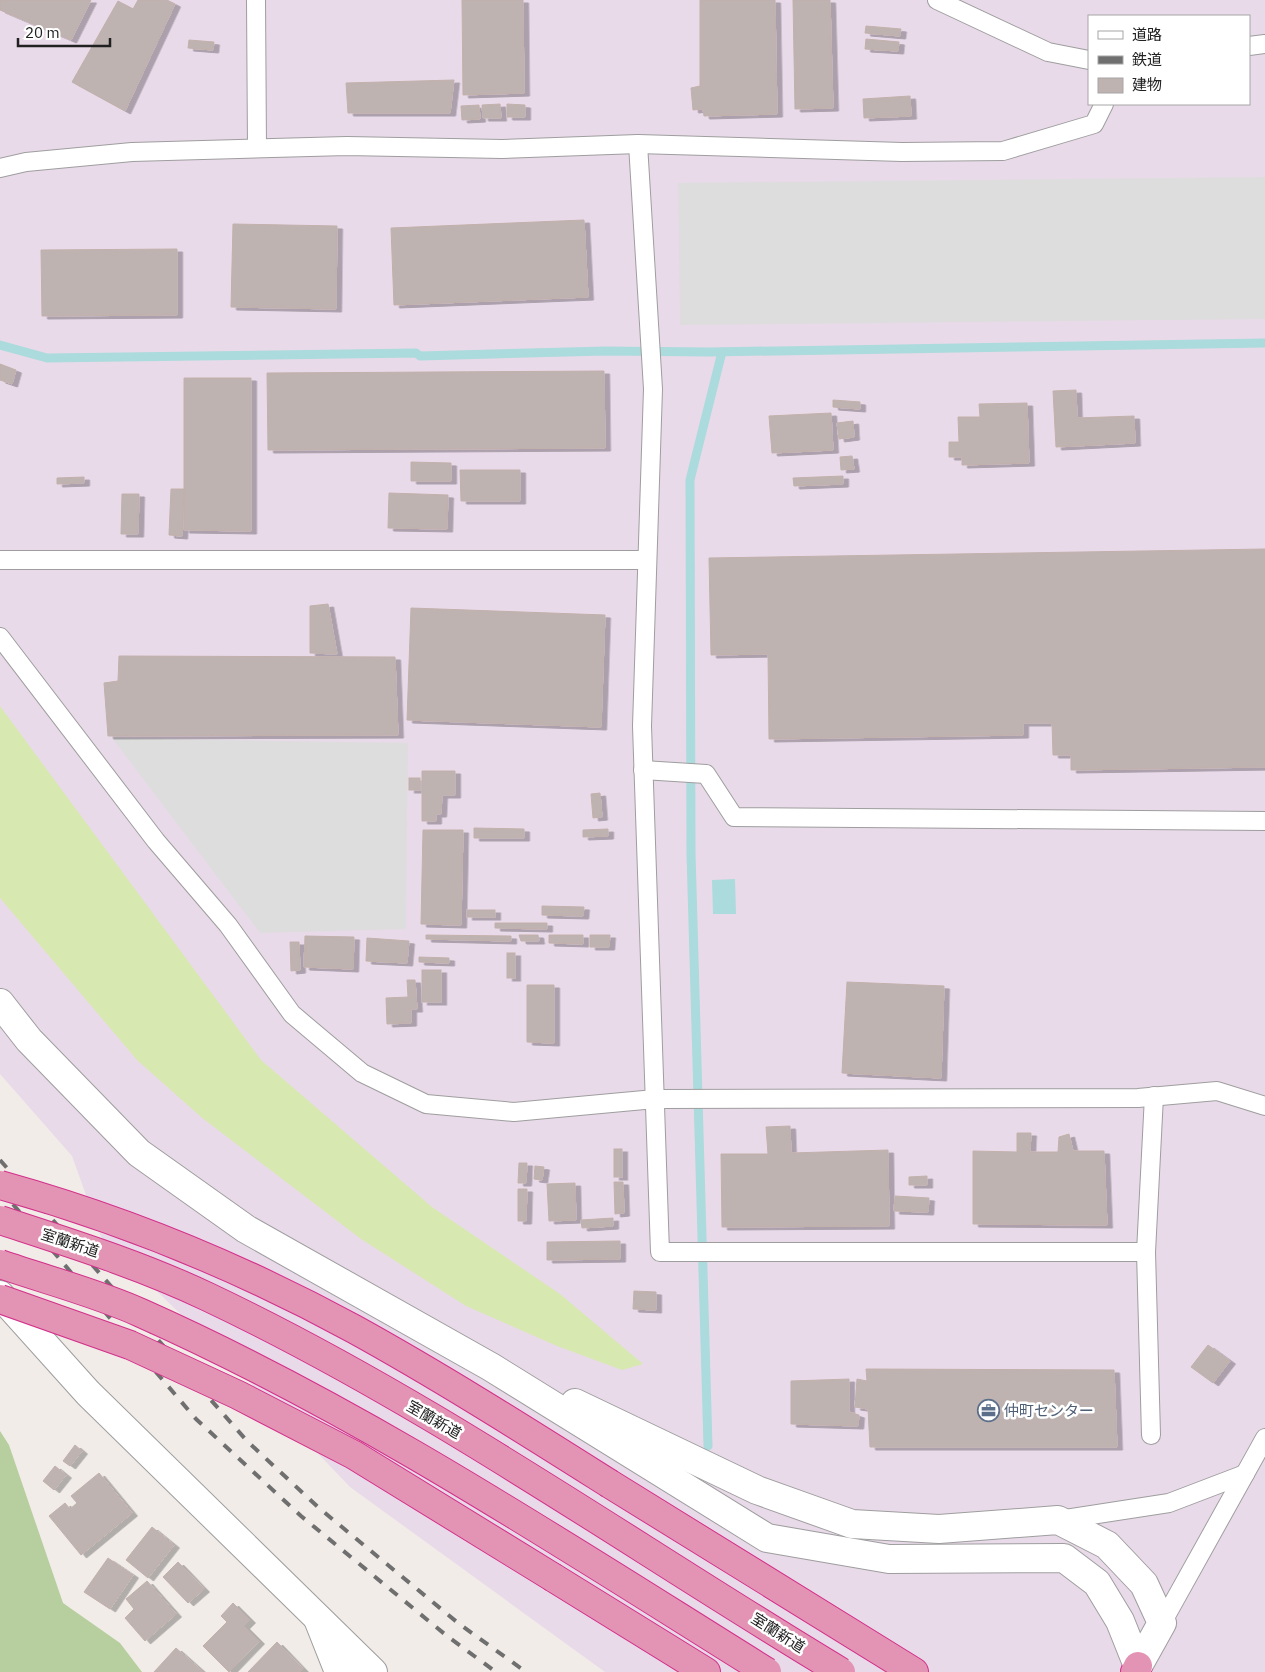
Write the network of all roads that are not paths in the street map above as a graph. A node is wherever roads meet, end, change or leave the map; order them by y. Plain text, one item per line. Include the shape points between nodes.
1 (256, 0) edge
2 (937, 0) edge
3 (1265, 44) edge
4 (1250, 46) edge
5 (1088, 60) edge
6 (1104, 105) edge
7 (638, 144) junction
8 (257, 148) junction
9 (0, 168) edge
10 (0, 560) edge
11 (647, 560) junction
12 (0, 637) edge
13 (643, 770) junction
14 (1265, 821) edge
15 (0, 1003) edge
16 (1154, 1096) junction
17 (655, 1099) junction
18 (1265, 1106) edge
19 (0, 1186) edge
20 (0, 1220) edge
21 (1146, 1252) junction
22 (0, 1264) edge
23 (0, 1297) edge
24 (491, 1368) junction
25 (1151, 1435) dead end
26 (1265, 1438) edge
27 (1245, 1474) junction
28 (1058, 1520) junction
29 (318, 1619) junction
30 (1162, 1623) junction
31 (1137, 1669) edge
32 (338, 1672) edge
33 (373, 1672) edge
34 (706, 1672) edge
35 (767, 1672) edge
36 (841, 1672) edge
37 (914, 1672) edge

1 - 8 lane
2 - 5 lane via 1048,52
3 - 4 lane
6 - 7 lane via 1094,124 1004,151 902,152
7 - 8 lane via 502,149
7 - 11 lane via 653,389
8 - 9 lane via 132,152 26,162
10 - 11 lane
11 - 13 lane
12 - 17 lane via 156,841 228,925 292,1014 362,1073 426,1104 514,1112
13 - 14 lane via 706,774 734,817
13 - 17 lane
15 - 24 street via 28,1040 139,1153 246,1229
16 - 17 lane
16 - 18 lane via 1217,1091
16 - 21 lane
17 - 21 lane via 660,1252
19 - 37 highway, bridge via 61,1202 207,1257 353,1329 490,1409
20 - 36 highway, 室蘭新道, bridge via 98,1252 206,1296 315,1350 504,1461
21 - 25 lane
22 - 35 highway, bridge via 139,1312 297,1388 521,1518
23 - 29 street via 88,1393
23 - 34 highway, bridge via 130,1345 238,1395 354,1455
24 - 28 street via 593,1410 758,1490 852,1524 939,1529
24 - 31 street via 768,1538 889,1559 1064,1558 1097,1583 1120,1621
26 - 27 lane
27 - 28 lane via 1169,1504
27 - 30 lane
28 - 30 street via 1107,1544 1144,1584
29 - 32 street
29 - 33 street
30 - 31 street

